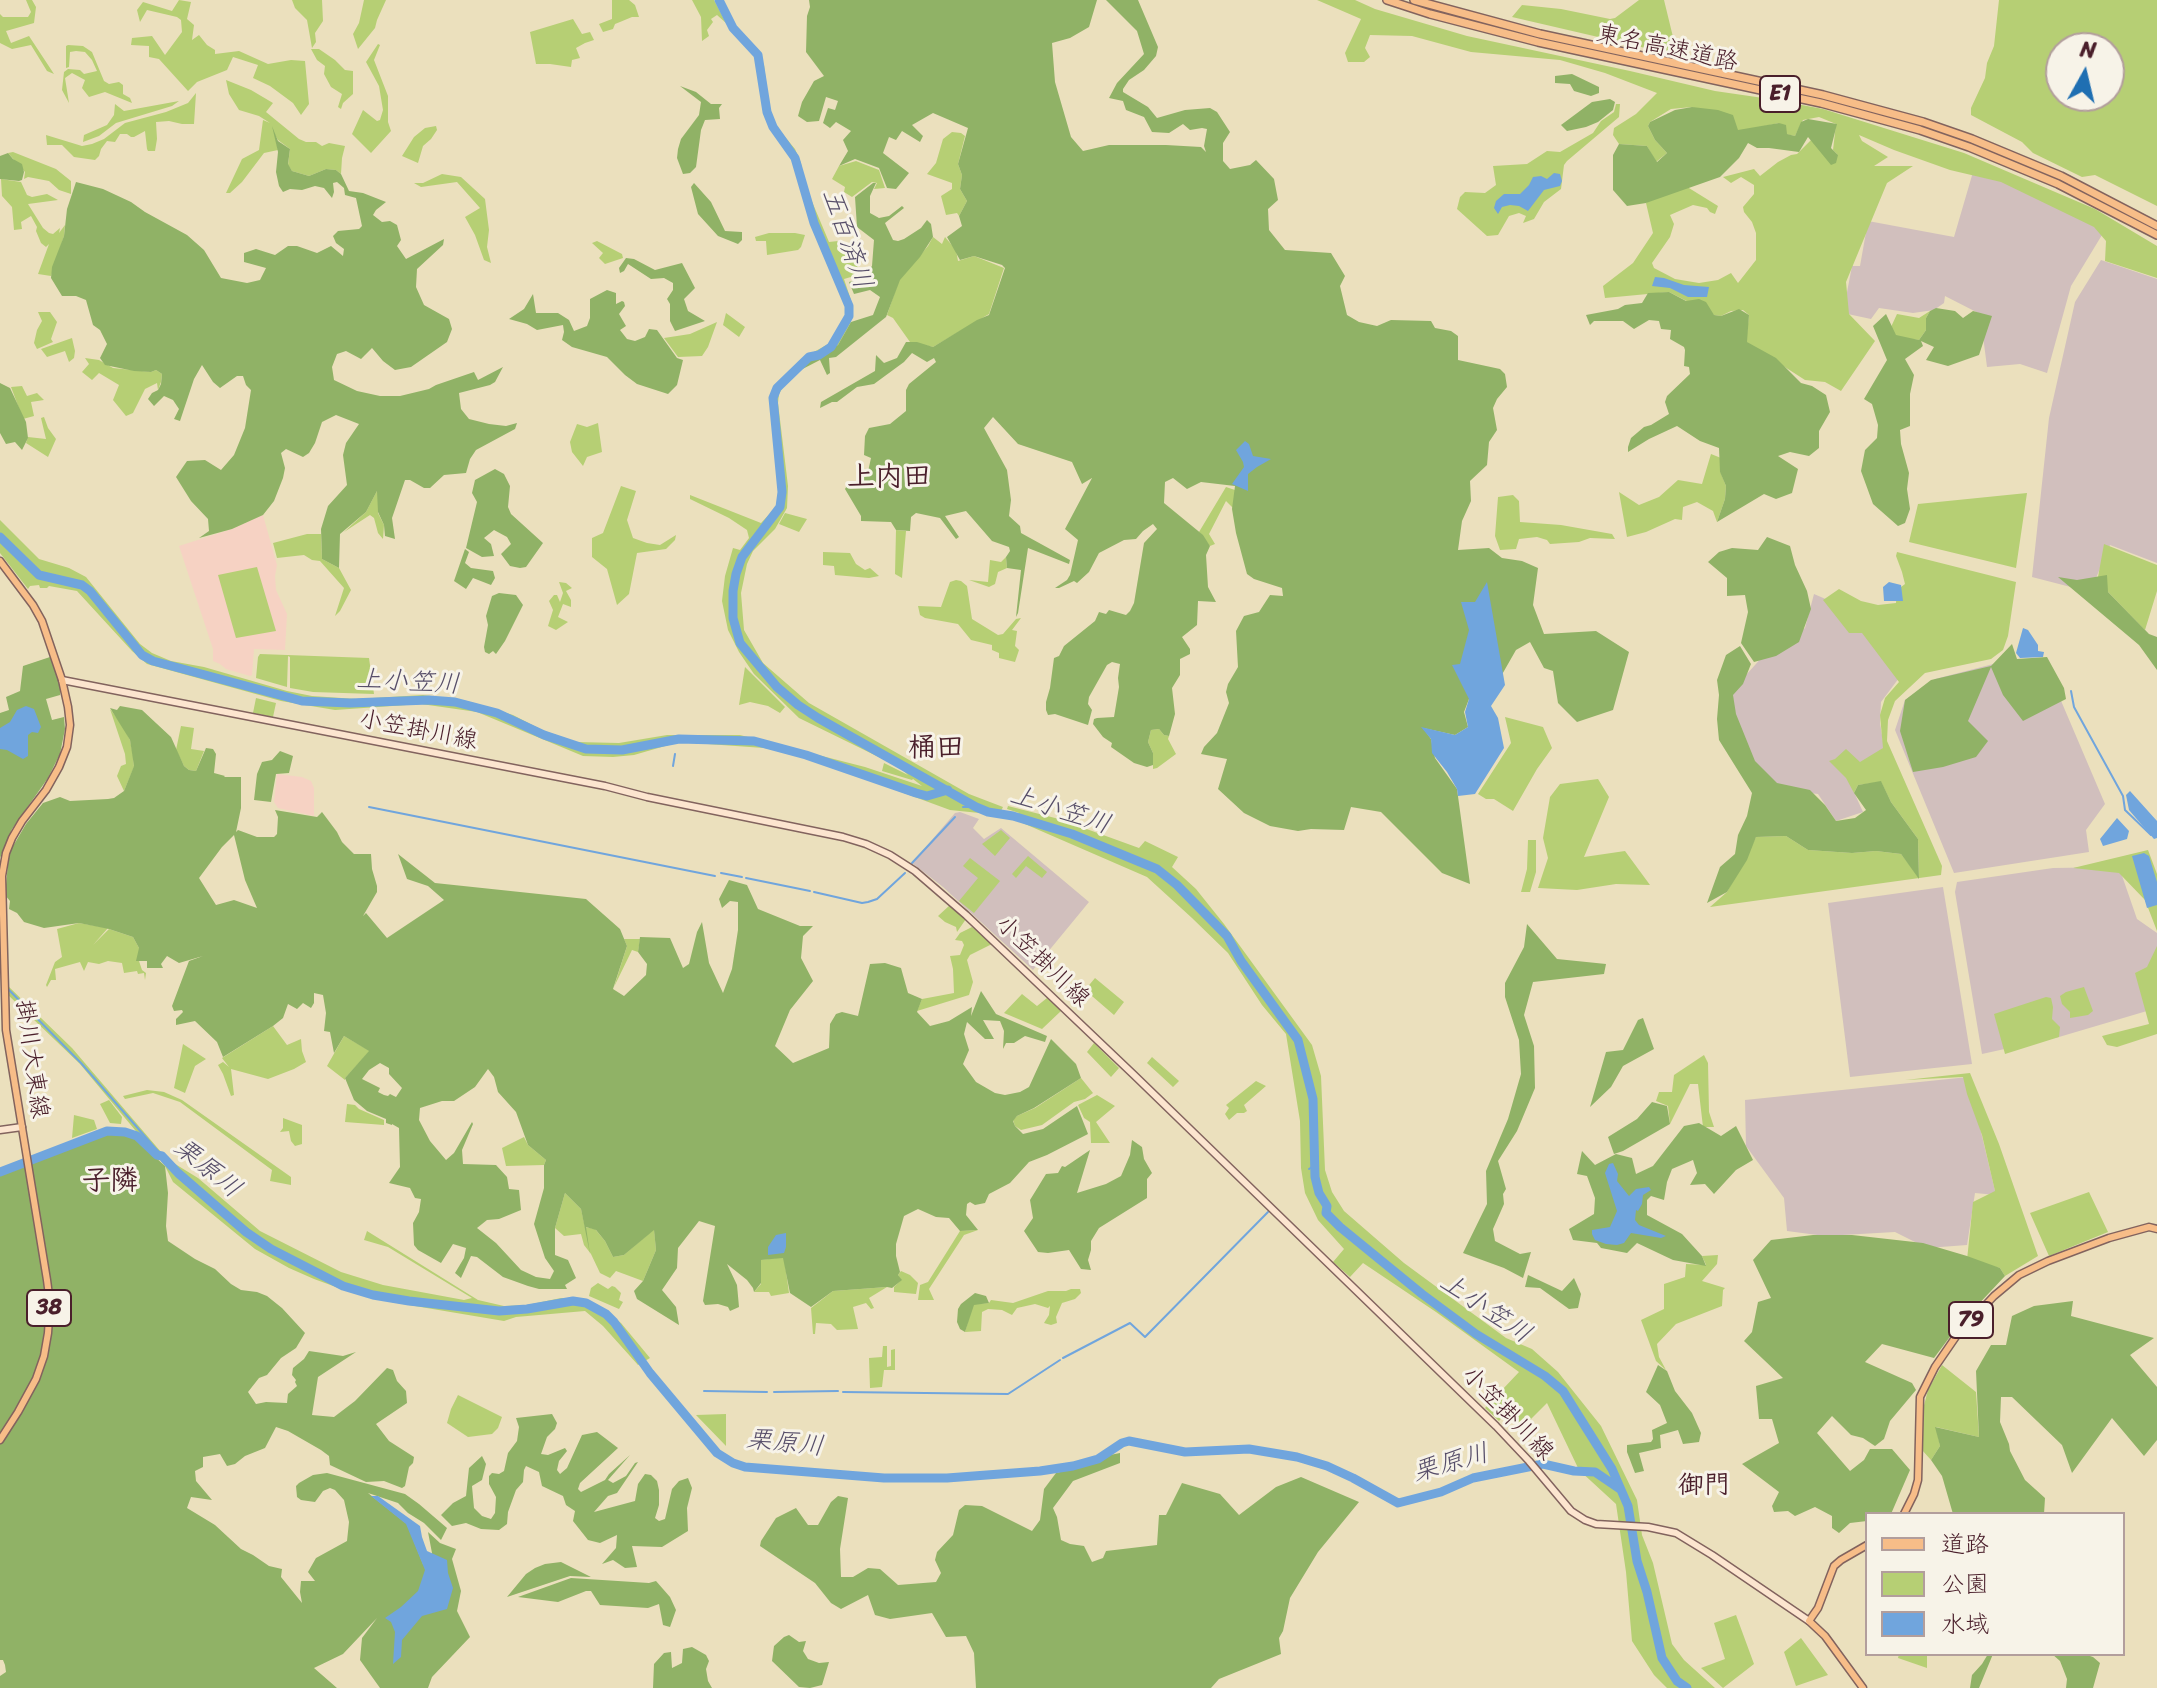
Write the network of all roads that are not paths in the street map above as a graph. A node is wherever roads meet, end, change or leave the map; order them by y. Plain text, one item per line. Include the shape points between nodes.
1 (1387, 0) edge
2 (1414, 0) edge
3 (2157, 226) edge
4 (2157, 235) edge
5 (0, 561) edge
6 (62, 680) junction
7 (22, 1127) junction
8 (0, 1130) edge
9 (2157, 1229) edge
10 (0, 1440) edge
11 (1905, 1512) edge
12 (1865, 1546) edge
13 (1809, 1621) junction
14 (1863, 1688) edge

1 - 4 highway, 東名高速道路 / E1 via 1538,42 1821,103 1920,130 2058,184
2 - 3 highway, 東名高速道路 / E1 via 1923,122 2061,176
5 - 6 main road, 掛川大東線 / 38 via 40,616
6 - 7 main road, 掛川大東線 / 38 via 70,725 64,756 12,838 2,876 6,1030
6 - 13 main road, 小笠掛川線 via 605,786 834,835 890,855 997,943 1425,1357 1578,1516 1596,1524 1667,1530 1685,1538
7 - 8 main road
7 - 10 main road, 掛川大東線 / 38 via 50,1303 48,1333 36,1379
9 - 11 main road, 79 via 2108,1238 2019,1275 1957,1335 1920,1397 1918,1480
12 - 13 main road via 1834,1566
13 - 14 main road

